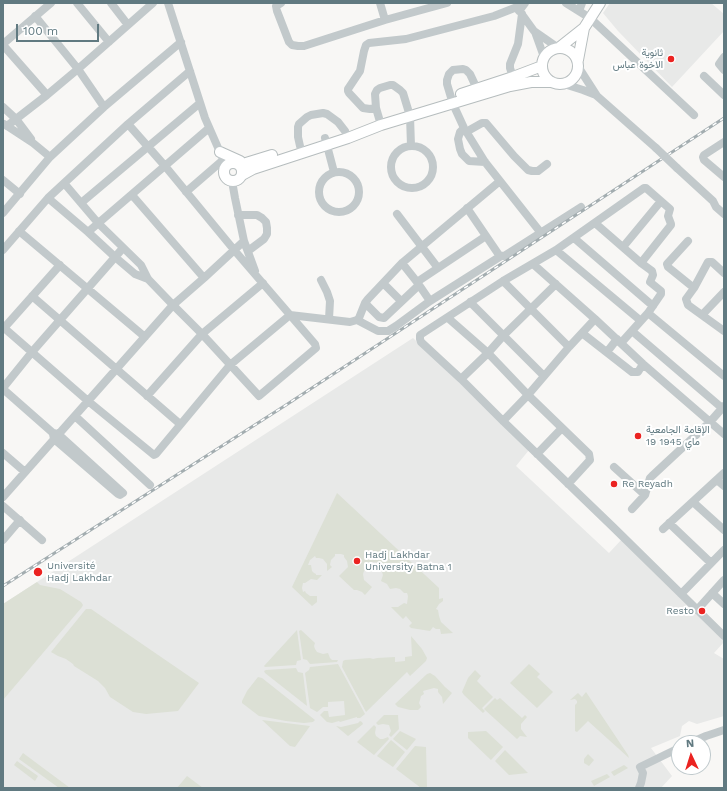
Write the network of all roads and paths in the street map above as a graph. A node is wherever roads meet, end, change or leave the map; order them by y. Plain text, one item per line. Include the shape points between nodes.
1 (51, 3) edge
2 (77, 3) edge
3 (111, 3) edge
4 (153, 3) edge
5 (168, 3) edge
6 (281, 3) edge
7 (380, 3) edge
8 (447, 3) edge
9 (525, 3) edge
10 (566, 3) edge
11 (582, 3) edge
12 (600, 3) edge
13 (518, 9) edge
14 (579, 11) junction
15 (35, 16) junction
16 (590, 18) junction
17 (385, 20) junction
18 (128, 25) junction
19 (584, 28) junction
20 (534, 31) junction
21 (109, 42) junction
22 (181, 42) junction
23 (3, 44) edge
24 (559, 47) junction
25 (724, 57) edge
26 (543, 62) junction
27 (578, 64) junction
28 (78, 70) junction
29 (190, 70) junction
30 (724, 70) edge
31 (704, 76) dead end
32 (513, 77) junction
33 (552, 82) junction
34 (564, 84) junction
35 (477, 89) junction
36 (724, 94) edge
37 (47, 95) junction
38 (597, 96) junction
39 (452, 101) junction
40 (200, 102) junction
41 (104, 106) junction
42 (3, 107) edge
43 (376, 108) junction
44 (409, 114) junction
45 (694, 115) dead end
46 (16, 119) junction
47 (380, 123) junction
48 (128, 124) junction
49 (5, 125) edge
50 (209, 128) junction
51 (465, 130) junction
52 (345, 131) junction
53 (326, 141) junction
54 (724, 142) edge
55 (33, 143) junction
56 (300, 146) junction
57 (411, 146) junction
58 (148, 147) junction
59 (50, 158) junction
60 (223, 159) junction
61 (485, 162) junction
62 (242, 163) junction
63 (546, 164) dead end
64 (165, 166) junction
65 (334, 172) junction
66 (242, 175) junction
67 (724, 177) edge
68 (3, 180) edge
69 (232, 181) junction
70 (500, 181) junction
71 (64, 183) junction
72 (186, 192) junction
73 (20, 194) junction
74 (132, 195) junction
75 (48, 198) junction
76 (661, 201) junction
77 (713, 201) junction
78 (81, 204) junction
79 (581, 207) dead end
80 (724, 207) edge
81 (467, 208) junction
82 (3, 213) edge
83 (396, 214) dead end
84 (724, 214) edge
85 (238, 215) junction
86 (98, 223) junction
87 (595, 223) junction
88 (19, 231) junction
89 (88, 232) junction
90 (541, 233) junction
91 (486, 236) junction
92 (574, 238) junction
93 (244, 241) junction
94 (688, 241) dead end
95 (421, 246) junction
96 (623, 247) junction
97 (123, 248) junction
98 (3, 250) edge
99 (556, 250) junction
100 (235, 251) junction
101 (248, 251) junction
102 (501, 256) junction
103 (115, 257) junction
104 (402, 262) junction
105 (641, 263) junction
106 (533, 264) junction
107 (60, 265) junction
108 (438, 268) junction
109 (724, 273) edge
110 (256, 275) junction
111 (204, 278) junction
112 (148, 279) junction
113 (321, 280) dead end
114 (503, 281) junction
115 (383, 283) junction
116 (418, 283) junction
117 (263, 284) junction
118 (556, 284) junction
119 (694, 288) junction
120 (87, 289) junction
121 (724, 292) edge
122 (32, 296) junction
123 (401, 301) junction
124 (430, 301) junction
125 (470, 302) junction
126 (365, 303) junction
127 (173, 305) junction
128 (653, 306) junction
129 (531, 309) junction
130 (648, 313) junction
131 (290, 315) junction
132 (702, 315) junction
133 (448, 318) junction
134 (329, 319) junction
135 (595, 319) junction
136 (60, 320) junction
137 (357, 320) junction
138 (640, 321) junction
139 (3, 327) edge
140 (632, 331) junction
141 (724, 331) edge
142 (582, 333) junction
143 (202, 334) junction
144 (503, 336) junction
145 (145, 337) junction
146 (619, 341) junction
147 (569, 347) junction
148 (32, 352) junction
149 (607, 352) junction
150 (488, 353) junction
151 (643, 364) junction
152 (230, 365) junction
153 (116, 369) junction
154 (544, 376) junction
155 (724, 376) edge
156 (461, 379) junction
157 (3, 388) edge
158 (528, 395) junction
159 (147, 396) junction
160 (88, 401) junction
161 (723, 407) edge
162 (75, 416) junction
163 (503, 421) junction
164 (710, 422) junction
165 (180, 424) junction
166 (562, 428) junction
167 (724, 434) edge
168 (55, 435) junction
169 (3, 453) edge
170 (537, 454) junction
171 (614, 468) dead end
172 (25, 472) junction
173 (724, 473) edge
174 (717, 480) junction
175 (568, 484) junction
176 (150, 485) dead end
177 (724, 486) edge
178 (645, 495) junction
179 (3, 497) edge
180 (693, 502) junction
181 (3, 506) edge
182 (632, 510) dead end
183 (20, 520) junction
184 (724, 530) edge
185 (3, 540) edge
186 (42, 540) dead end
187 (724, 550) edge
188 (711, 563) junction
189 (724, 580) edge
190 (712, 592) junction
191 (681, 594) junction
192 (724, 604) edge
193 (697, 610) junction
194 (724, 636) edge
195 (724, 730) edge
196 (709, 735) edge
197 (671, 752) edge
198 (639, 788) edge

1 - 15 street
2 - 21 street
3 - 18 street
4 - 18 street
5 - 22 street
6 - 17 street via 276,6 277,11 289,42 295,46 304,46
7 - 17 street
8 - 17 street
9 - 13 street
10 - 14 street
11 - 14 street
12 - 16 main road
13 - 20 street
13 - 32 street via 518,44 510,64
13 - 43 street via 406,40 366,45 360,70 348,91 363,108
14 - 16 street
15 - 23 street
15 - 28 street
16 - 19 main road
16 - 45 street
18 - 21 street
19 - 24 main road
19 - 27 main road
20 - 24 street
20 - 26 street
21 - 28 street
22 - 29 street
22 - 41 street
23 - 37 street
24 - 26 main road via 547,52
24 - 27 main road via 573,52
25 - 30 street via 719,64
26 - 32 main road
26 - 33 main road via 543,73
27 - 34 main road via 576,75
27 - 38 street
28 - 37 street
28 - 41 street
29 - 40 street
29 - 48 street
31 - 36 street
32 - 35 main road
33 - 34 main road
33 - 39 main road via 517,84
34 - 38 street
35 - 39 main road
35 - 39 street via 468,71 453,70 447,80
37 - 46 street
38 - 77 street, bridge
39 - 44 main road
39 - 51 street
40 - 50 street
40 - 58 street
41 - 59 street
42 - 46 street
43 - 44 street via 377,90 390,85 403,93
43 - 47 street
44 - 47 main road
44 - 57 street
46 - 49 street
46 - 55 street
47 - 52 main road
47 - 53 main road via 348,138
48 - 58 street
48 - 71 street
49 - 55 street
50 - 60 street
50 - 64 street
51 - 61 street
51 - 61 street via 460,132 458,139 462,154 470,161
51 - 63 street via 486,123 528,170 538,171
52 - 53 main road
52 - 56 street via 327,114 311,115 299,124
53 - 56 main road
53 - 65 street
53 - 66 main road via 253,168
54 - 67 street via 703,157
55 - 59 street
56 - 62 main road
57 - 57 street via 399,151 391,166 392,175 397,182 404,187 413,188 428,180 433,164 427,152
58 - 64 street
58 - 78 street
59 - 73 street
60 - 62 main road via 233,158
60 - 62 main road via 228,164
60 - 69 main road via 225,177
60 - 72 street
61 - 70 street
62 - 66 main road
64 - 72 street
64 - 74 street
65 - 65 street via 326,176 321,183 319,195 328,209 344,212 355,205 359,189 350,175
66 - 69 main road
68 - 73 street
69 - 85 street
70 - 81 street
70 - 90 street
71 - 75 street
71 - 78 street
72 - 100 street
73 - 82 street
74 - 86 street
74 - 111 street
75 - 88 street
75 - 89 street
76 - 87 street via 645,188
76 - 96 street
76 - 105 street via 670,209 668,216 671,226
77 - 80 street
77 - 84 street
78 - 86 street
79 - 90 street
81 - 91 street
81 - 95 street
83 - 95 street
85 - 93 street
85 - 101 street via 257,215 266,222 267,234 264,239
86 - 89 street
86 - 97 street
87 - 92 street
87 - 96 street
88 - 98 street
88 - 107 street
89 - 103 street
90 - 102 street
91 - 102 street
91 - 108 street
92 - 99 street
92 - 128 street
93 - 100 street
93 - 101 street
94 - 119 street via 667,266
95 - 104 street
95 - 108 street
96 - 105 street
97 - 103 street
97 - 112 street via 141,265
99 - 106 street
99 - 138 street
100 - 110 street
100 - 111 street
101 - 110 street
102 - 124 street
103 - 112 street via 135,274
103 - 120 street
104 - 115 street
104 - 116 street
105 - 128 street via 652,271 650,282 661,291
106 - 114 street
106 - 118 street
107 - 120 street
107 - 122 street
108 - 116 street
109 - 119 street via 712,262 708,262
110 - 117 street
111 - 127 street
112 - 127 street
113 - 134 street via 330,301
114 - 125 street
114 - 129 street
115 - 123 street
115 - 126 street
116 - 123 street
116 - 124 street
117 - 131 street
117 - 143 street
118 - 129 street
118 - 135 street
119 - 132 street via 686,299 688,305
120 - 136 street
120 - 145 street
121 - 132 street
122 - 136 street
122 - 139 street
123 - 126 street via 384,318 379,317
124 - 137 street via 388,331 378,331
125 - 133 street
125 - 144 street
126 - 137 street
127 - 143 street
127 - 145 street
128 - 130 street
129 - 144 street
129 - 147 street
130 - 138 street
130 - 155 street
131 - 134 street
131 - 152 street
131 - 152 street via 316,348 259,396
132 - 141 street
133 - 150 street
133 - 156 street via 420,335 420,339
134 - 137 street via 350,322
135 - 142 street
135 - 146 street
136 - 148 street
136 - 153 street
138 - 140 street
139 - 148 street
140 - 146 street
140 - 161 street
142 - 147 street
142 - 149 street
143 - 152 street
143 - 159 street
144 - 150 street
144 - 154 street
145 - 153 street
146 - 149 street
146 - 151 street
147 - 154 street
148 - 157 street
148 - 160 street
149 - 151 street via 632,372 638,372
150 - 156 street
150 - 158 street
151 - 164 street
152 - 165 street
153 - 159 street
153 - 160 street
154 - 158 street
156 - 163 street
157 - 168 street
158 - 163 street
158 - 166 street
159 - 165 street
160 - 162 street
160 - 165 street via 154,455
161 - 164 street
162 - 168 street
162 - 176 street
163 - 170 street
164 - 167 street
164 - 178 street via 652,476
166 - 170 street
166 - 175 street via 590,458
168 - 168 street via 118,494 123,492
168 - 172 street
169 - 172 street
170 - 175 street
171 - 178 street
172 - 179 street
173 - 174 street
174 - 177 street
174 - 180 street
175 - 191 street
178 - 182 street
180 - 184 street
180 - 188 street via 666,526
181 - 183 street
183 - 185 street
183 - 186 street
187 - 188 street
188 - 191 street
189 - 190 street
190 - 192 street
190 - 193 street
191 - 193 street
193 - 194 street
195 - 196 street
197 - 198 street via 640,767 643,773

